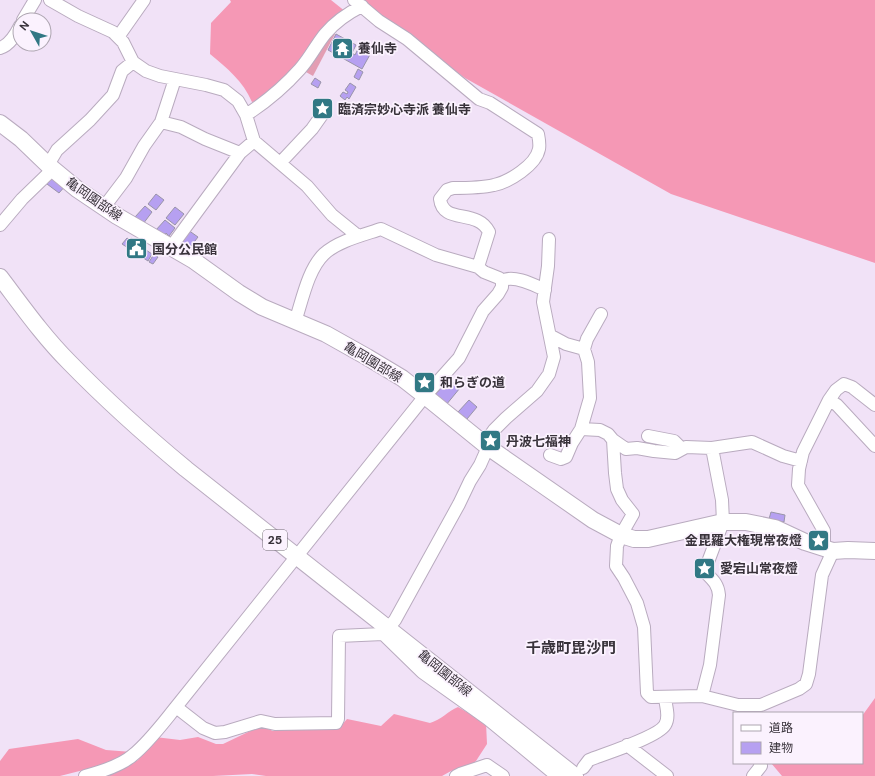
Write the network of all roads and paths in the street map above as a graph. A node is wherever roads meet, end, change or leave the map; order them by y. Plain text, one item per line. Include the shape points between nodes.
1 (35, 0) edge
2 (50, 0) edge
3 (144, 0) edge
4 (358, 3) edge
5 (28, 12) edge
6 (118, 37) junction
7 (12, 38) edge
8 (0, 48) edge
9 (134, 62) junction
10 (175, 79) junction
11 (324, 112) dead end
12 (246, 115) junction
13 (161, 122) junction
14 (0, 123) edge
15 (254, 141) junction
16 (240, 154) junction
17 (280, 162) junction
18 (50, 167) junction
19 (104, 207) junction
20 (0, 225) edge
21 (358, 236) junction
22 (549, 239) dead end
23 (170, 248) junction
24 (478, 267) junction
25 (0, 277) edge
26 (502, 280) junction
27 (545, 290) junction
28 (601, 314) dead end
29 (295, 322) junction
30 (551, 336) junction
31 (584, 349) junction
32 (425, 396) junction
33 (829, 400) junction
34 (875, 405) edge
35 (581, 429) junction
36 (648, 436) dead end
37 (613, 440) junction
38 (486, 446) junction
39 (875, 446) edge
40 (712, 448) junction
41 (682, 449) junction
42 (550, 456) dead end
43 (801, 461) junction
44 (723, 522) junction
45 (621, 535) junction
46 (829, 550) junction
47 (875, 551) edge
48 (296, 556) junction
49 (385, 631) junction
50 (702, 696) junction
51 (664, 698) junction
52 (176, 707) junction
53 (740, 709) edge
54 (626, 745) junction
55 (760, 764) edge
56 (579, 772) edge
57 (85, 776) edge
58 (456, 776) edge
59 (502, 776) edge
60 (557, 776) edge
61 (667, 776) edge
62 (753, 776) edge

1 - 5 street
2 - 6 street via 113,32
3 - 6 street
4 - 12 street via 325,33 293,76 265,102
4 - 24 street via 379,21 407,39 479,99 490,103 538,134 540,142 536,158 518,174 494,185 453,188 447,190 440,199 440,204 447,212 479,220 487,226 489,232
6 - 9 street
7 - 8 street
9 - 10 street via 146,71
9 - 18 street via 122,72 113,95 57,150
10 - 12 street via 224,90 238,100
10 - 13 street
11 - 17 street via 312,129
12 - 15 street
13 - 16 street via 181,127
13 - 19 street via 126,178
14 - 18 main road, 亀岡園部線
15 - 16 street
15 - 17 street
16 - 23 street
17 - 21 street via 307,186 332,215
18 - 19 main road, 亀岡園部線
18 - 20 street
19 - 23 main road, 亀岡園部線
21 - 24 street via 381,229 436,254
21 - 29 street via 332,248 316,264
22 - 27 street
23 - 29 main road, 亀岡園部線 via 193,260 262,307
24 - 26 street
25 - 48 main road, 亀岡園部線 / 25 via 68,362 138,430
26 - 27 street via 506,278 526,281
26 - 32 street via 502,287 483,310 459,358
27 - 30 street via 543,302
28 - 31 street
29 - 32 main road, 亀岡園部線 via 326,334 367,357 402,378
30 - 31 street
30 - 38 street via 554,358 549,374 537,391 494,430
31 - 35 street via 588,362 590,398
32 - 38 main road, 亀岡園部線
32 - 48 street
33 - 34 street via 844,384 852,387
33 - 39 street via 837,405
33 - 43 street
35 - 37 street via 600,430
35 - 42 street via 566,457
36 - 41 street via 674,441
37 - 41 street via 626,449 675,452
37 - 45 street via 617,489 633,514
38 - 45 main road, 亀岡園部線 via 593,520
38 - 49 street via 480,465 459,504 395,620
40 - 41 street
40 - 43 street via 752,442
40 - 44 street via 722,500
43 - 46 street via 798,485 824,531
44 - 45 main road, 亀岡園部線 via 648,539
44 - 46 main road, 亀岡園部線 via 746,522 775,528
44 - 50 street via 705,572 718,586 719,595 710,665
45 - 51 street via 617,546 616,566 637,604 644,627 647,693 651,698
46 - 47 main road, 亀岡園部線
46 - 53 street via 822,575 806,684 761,705
48 - 49 main road, 亀岡園部線 / 25
48 - 52 street
49 - 52 street via 339,636 336,723 275,724 261,721 215,733 203,728
49 - 56 main road, 亀岡園部線 / 25
49 - 60 street via 422,672 499,727
50 - 51 street
50 - 53 street
51 - 54 street via 668,718 664,726 655,734
52 - 57 street via 132,757 104,771
54 - 56 street via 589,760
54 - 61 street
55 - 62 street
58 - 59 street via 487,765

